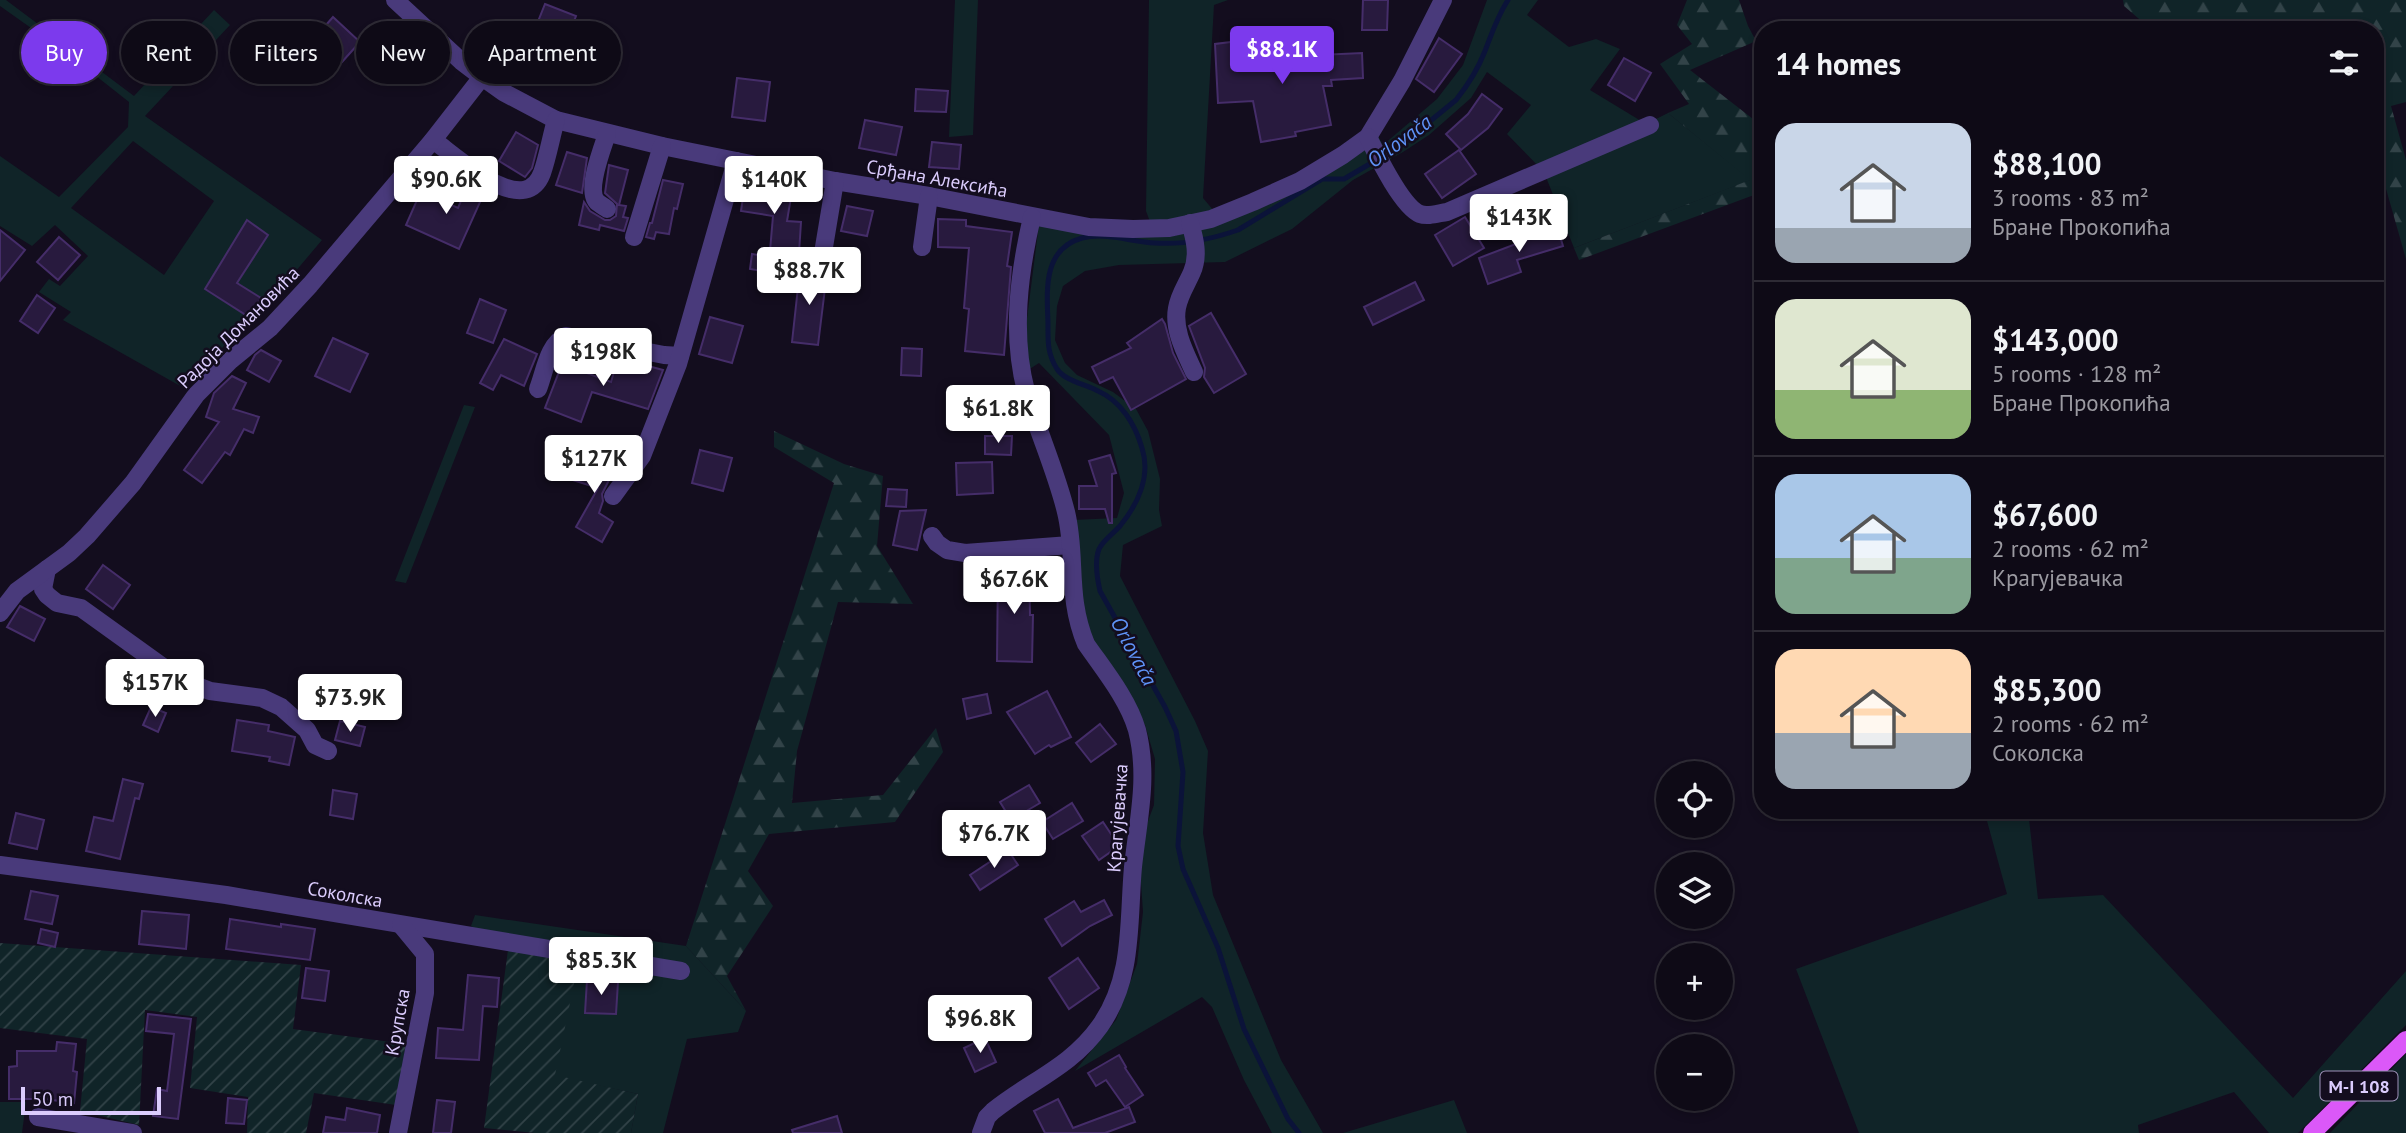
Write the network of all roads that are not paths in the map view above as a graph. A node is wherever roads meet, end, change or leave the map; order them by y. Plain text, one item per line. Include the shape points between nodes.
1 (395, 0) edge
2 (1443, 0) edge
3 (464, 63) edge
4 (476, 84) edge
5 (492, 84) edge
6 (556, 120) junction
7 (1650, 125) dead end
8 (607, 134) junction
9 (1368, 137) junction
10 (433, 139) junction
11 (662, 146) junction
12 (736, 161) junction
13 (835, 181) junction
14 (929, 196) junction
15 (607, 209) dead end
16 (1032, 217) junction
17 (1192, 230) junction
18 (634, 237) dead end
19 (922, 247) dead end
20 (822, 259) dead end
21 (680, 356) junction
22 (1194, 372) dead end
23 (538, 389) dead end
24 (613, 496) dead end
25 (932, 536) dead end
26 (1070, 545) junction
27 (47, 569) junction
28 (0, 613) edge
29 (328, 751) dead end
30 (0, 865) edge
31 (401, 925) junction
32 (681, 971) dead end
33 (2406, 1040) edge
34 (38, 1117) dead end
35 (133, 1133) edge
36 (398, 1133) edge
37 (981, 1133) edge
38 (2312, 1133) edge

1 - 3 street, Срђана Алексића
2 - 9 street
4 - 10 street, Радоја Домановића
5 - 6 street, Срђана Алексића
6 - 8 street, Срђана Алексића
6 - 10 street via 542,175 530,188 515,192 493,184
7 - 9 street via 1433,215 1421,215 1411,208
8 - 11 street, Срђана Алексића
8 - 15 street via 593,194
9 - 17 street, Срђана Алексића via 1300,181
10 - 27 street, Радоја Домановића via 310,285 196,395 133,483 87,536
11 - 12 street, Срђана Алексића
11 - 18 street
12 - 13 street, Срђана Алексића
12 - 21 street
13 - 14 street, Срђана Алексића
13 - 20 street
14 - 16 street, Срђана Алексића
14 - 19 street
16 - 17 street, Срђана Алексића via 1089,226
16 - 26 street, Крагујевачка via 1018,298 1020,357 1026,390 1066,512
17 - 22 street via 1197,258 1176,310 1180,338
21 - 23 street via 566,336 557,340
21 - 24 street via 642,456
25 - 26 street via 947,550 965,553
26 - 37 street, Крагујевачка via 1081,632 1132,716 1143,758 1128,953 1112,1004 1087,1042 1053,1072 993,1111
27 - 28 street, Радоја Домановића via 17,590
27 - 29 street via 43,589 57,603 81,608 103,621 170,672 197,686 262,698 281,707 307,730 314,745
30 - 31 street, Соколска via 226,895
31 - 32 street, Соколска
31 - 36 street, Крупска via 425,954 425,993
33 - 38 main road, M-I 108
34 - 35 street

